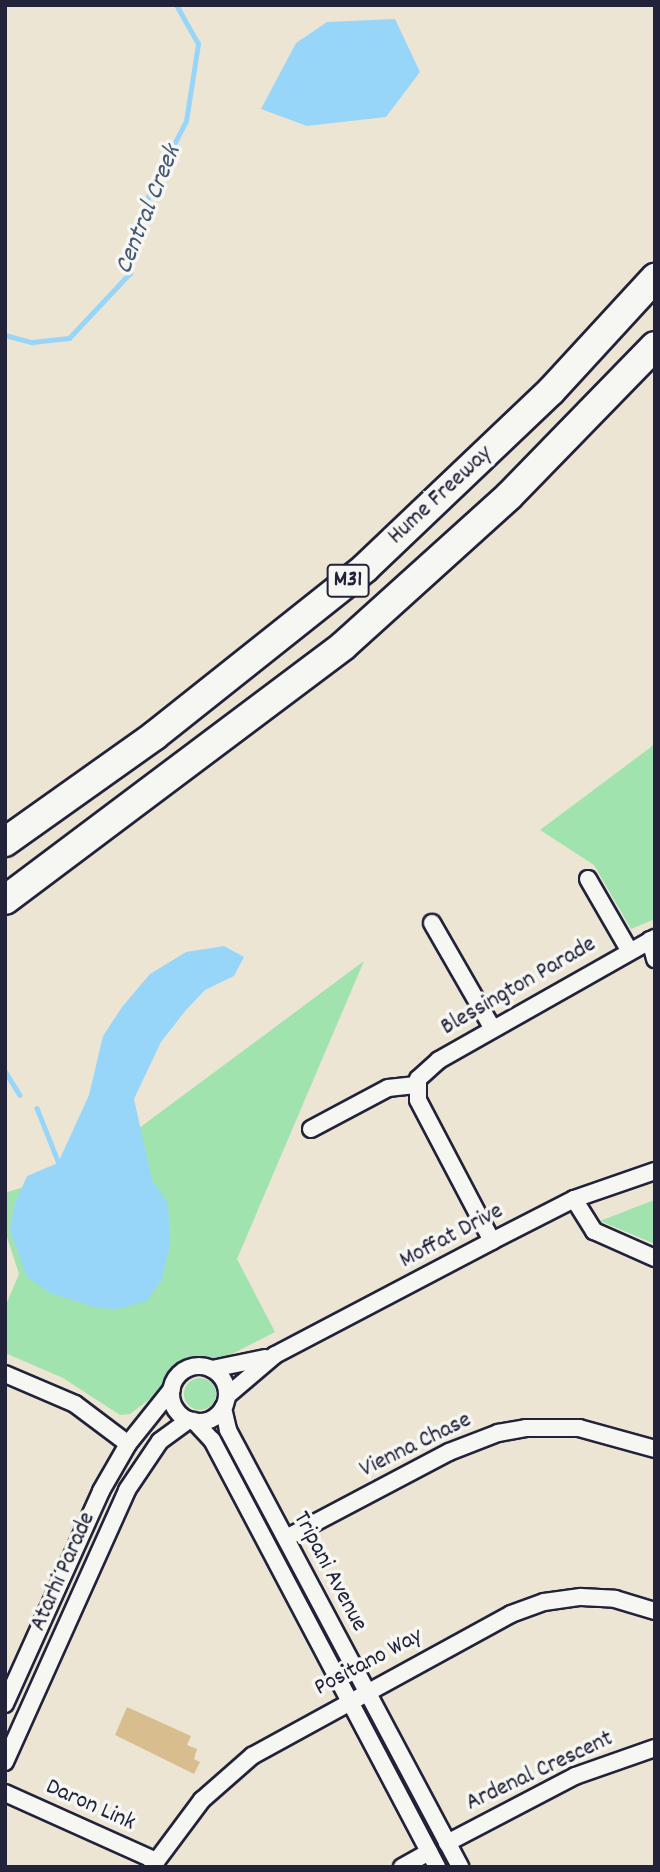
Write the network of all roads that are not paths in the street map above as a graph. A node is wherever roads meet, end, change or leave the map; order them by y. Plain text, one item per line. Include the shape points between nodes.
1 (655, 278) edge
2 (655, 346) edge
3 (5, 842) edge
4 (588, 879) dead end
5 (5, 900) edge
6 (432, 923) dead end
7 (652, 939) edge
8 (629, 950) junction
9 (655, 959) edge
10 (493, 1029) junction
11 (415, 1086) junction
12 (311, 1129) dead end
13 (655, 1171) edge
14 (574, 1199) junction
15 (492, 1241) junction
16 (655, 1258) edge
17 (275, 1355) junction
18 (212, 1369) junction
19 (5, 1374) edge
20 (172, 1389) junction
21 (225, 1402) junction
22 (192, 1420) junction
23 (128, 1444) junction
24 (655, 1449) edge
25 (286, 1538) junction
26 (655, 1611) edge
27 (5, 1661) edge
28 (21, 1668) junction
29 (42, 1678) junction
30 (366, 1690) junction
31 (349, 1699) junction
32 (5, 1704) edge
33 (655, 1748) edge
34 (5, 1762) edge
35 (5, 1793) edge
36 (447, 1843) junction
37 (433, 1859) edge
38 (154, 1864) edge
39 (402, 1867) edge
40 (460, 1867) edge

1 - 3 highway, Hume Freeway / M31 via 541,400 365,568 154,736
2 - 5 highway, Hume Freeway / M31 via 509,496 342,646 251,719
4 - 8 street
6 - 10 street
7 - 8 street, Blessington Parade
7 - 9 street
8 - 10 street, Blessington Parade
10 - 11 street, Blessington Parade via 425,1069
11 - 12 street via 388,1088
11 - 15 street via 418,1100
13 - 14 street, Moffat Drive
14 - 15 street, Moffat Drive
14 - 16 street via 594,1231
15 - 17 street, Moffat Drive
17 - 18 street, Moffat Drive
17 - 21 street, Moffat Drive
18 - 20 street via 187,1369
18 - 21 street via 224,1381
19 - 23 street via 75,1404
20 - 22 street via 175,1407
20 - 23 street, Atarhi Parade
21 - 22 street via 211,1419
21 - 25 street, Tripani Avenue via 228,1430
22 - 29 street, Atarhi Parade via 169,1432 137,1472
22 - 31 street, Tripani Avenue via 212,1440
23 - 28 street, Atarhi Parade via 101,1490
24 - 25 street, Vienna Chase via 579,1428 498,1433 449,1452
25 - 30 street, Tripani Avenue
26 - 30 street, Positano Way via 600,1597 544,1602 511,1614
27 - 28 street
28 - 29 street
28 - 32 street, Atarhi Parade
29 - 34 street, Atarhi Parade
30 - 31 street, Positano Way
30 - 36 street, Tripani Avenue
31 - 37 street, Tripani Avenue
31 - 38 street, Positano Way via 244,1763 202,1800
33 - 36 street, Ardenal Crescent via 575,1776
35 - 38 street, Daron Link
36 - 40 street, Tripani Avenue
37 - 39 street

